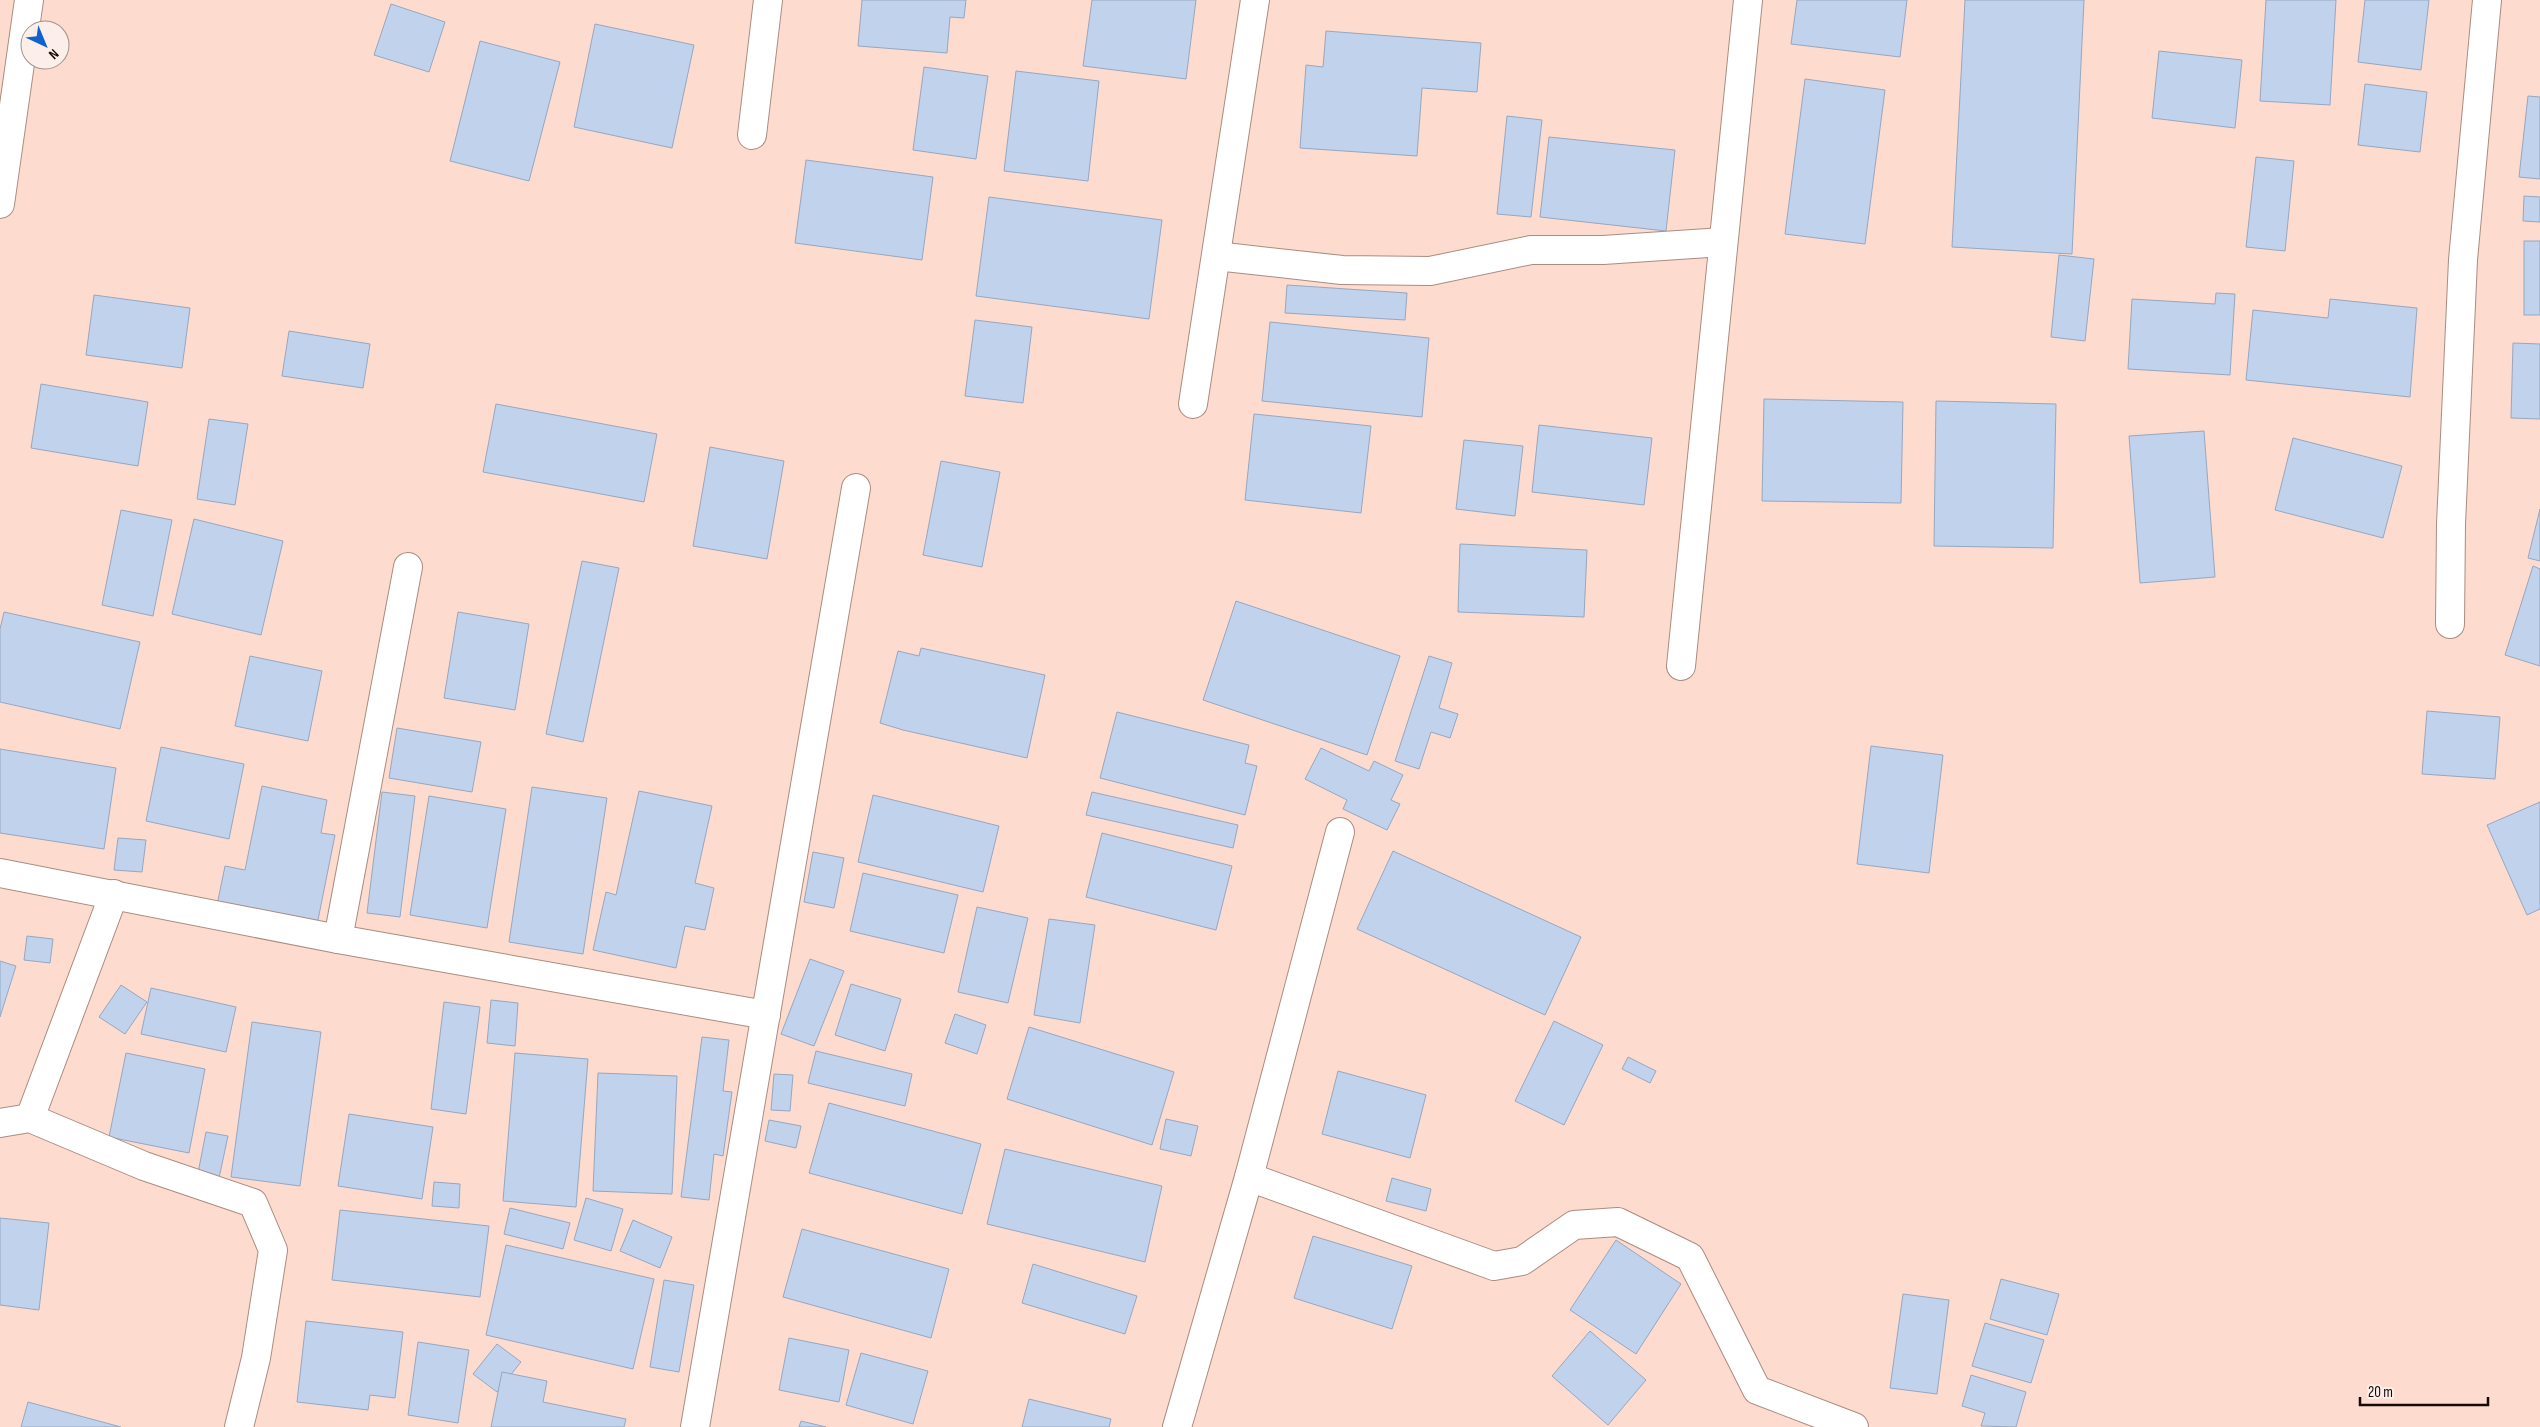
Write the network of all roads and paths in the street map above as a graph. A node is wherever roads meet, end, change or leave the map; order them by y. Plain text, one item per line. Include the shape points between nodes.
1 (29, 0) edge
2 (768, 0) edge
3 (1255, 0) edge
4 (1748, 0) edge
5 (2487, 0) edge
6 (752, 135) dead end
7 (0, 204) edge
8 (1724, 242) junction
9 (1216, 256) junction
10 (1193, 404) dead end
11 (856, 488) dead end
12 (408, 567) dead end
13 (2450, 624) dead end
14 (1681, 666) dead end
15 (1340, 832) dead end
16 (0, 873) edge
17 (114, 894) junction
18 (338, 939) junction
19 (766, 1015) junction
20 (30, 1118) junction
21 (0, 1123) edge
22 (1248, 1177) junction
23 (239, 1427) edge
24 (695, 1427) edge
25 (1177, 1427) edge
26 (1854, 1427) edge

1 - 7 street
2 - 6 street
3 - 9 street
4 - 8 street
5 - 13 street via 2463,260 2451,524
8 - 9 street via 1603,250 1531,250 1430,271 1342,270
8 - 14 street
9 - 10 street
11 - 19 street
12 - 18 street
15 - 22 street
16 - 17 street
17 - 18 street
17 - 20 street
18 - 19 street
19 - 24 street
20 - 21 street
20 - 23 street via 144,1166 254,1203 273,1250 256,1358
22 - 25 street
22 - 26 street via 1494,1266 1522,1261 1574,1225 1618,1222 1690,1257 1757,1390

